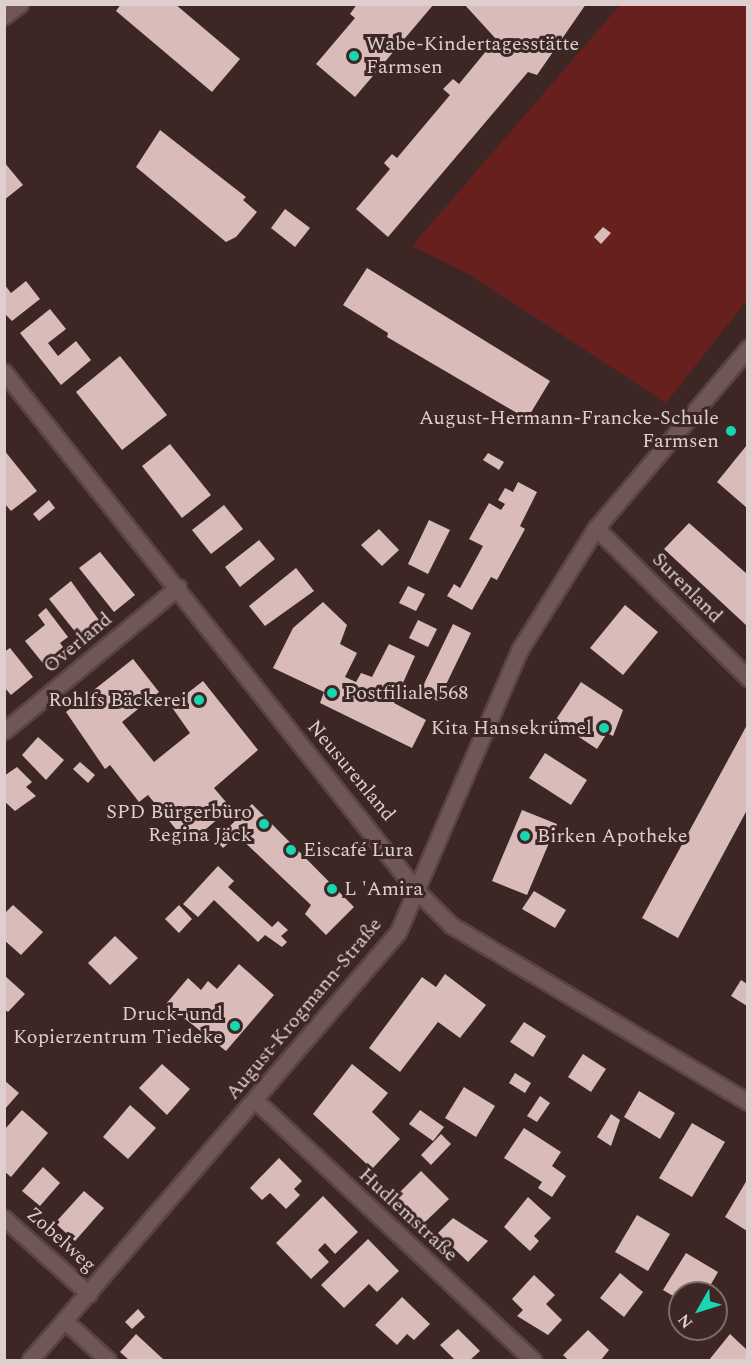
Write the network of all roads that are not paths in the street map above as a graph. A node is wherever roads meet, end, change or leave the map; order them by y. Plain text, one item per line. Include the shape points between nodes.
1 (20, 4) edge
2 (4, 16) edge
3 (747, 348) edge
4 (4, 372) edge
5 (596, 528) junction
6 (178, 587) junction
7 (747, 678) edge
8 (4, 731) edge
9 (417, 891) junction
10 (255, 1100) junction
11 (747, 1102) edge
12 (4, 1218) edge
13 (89, 1294) junction
14 (65, 1321) junction
15 (30, 1360) edge
16 (108, 1360) edge
17 (533, 1360) edge

1 - 2 street
3 - 5 street, August-Krogmann-Straße
4 - 6 street, Neusurenland
5 - 7 street, Surenland
5 - 9 street, August-Krogmann-Straße via 520,649
6 - 8 street, Overland
6 - 9 street, Neusurenland
9 - 10 street, August-Krogmann-Straße via 398,932
9 - 11 street, Neusurenland via 452,925
10 - 13 street, August-Krogmann-Straße
10 - 17 street, Hudlemstraße
12 - 13 street, Zobelweg
13 - 14 street, August-Krogmann-Straße
14 - 15 street, August-Krogmann-Straße
14 - 16 street

